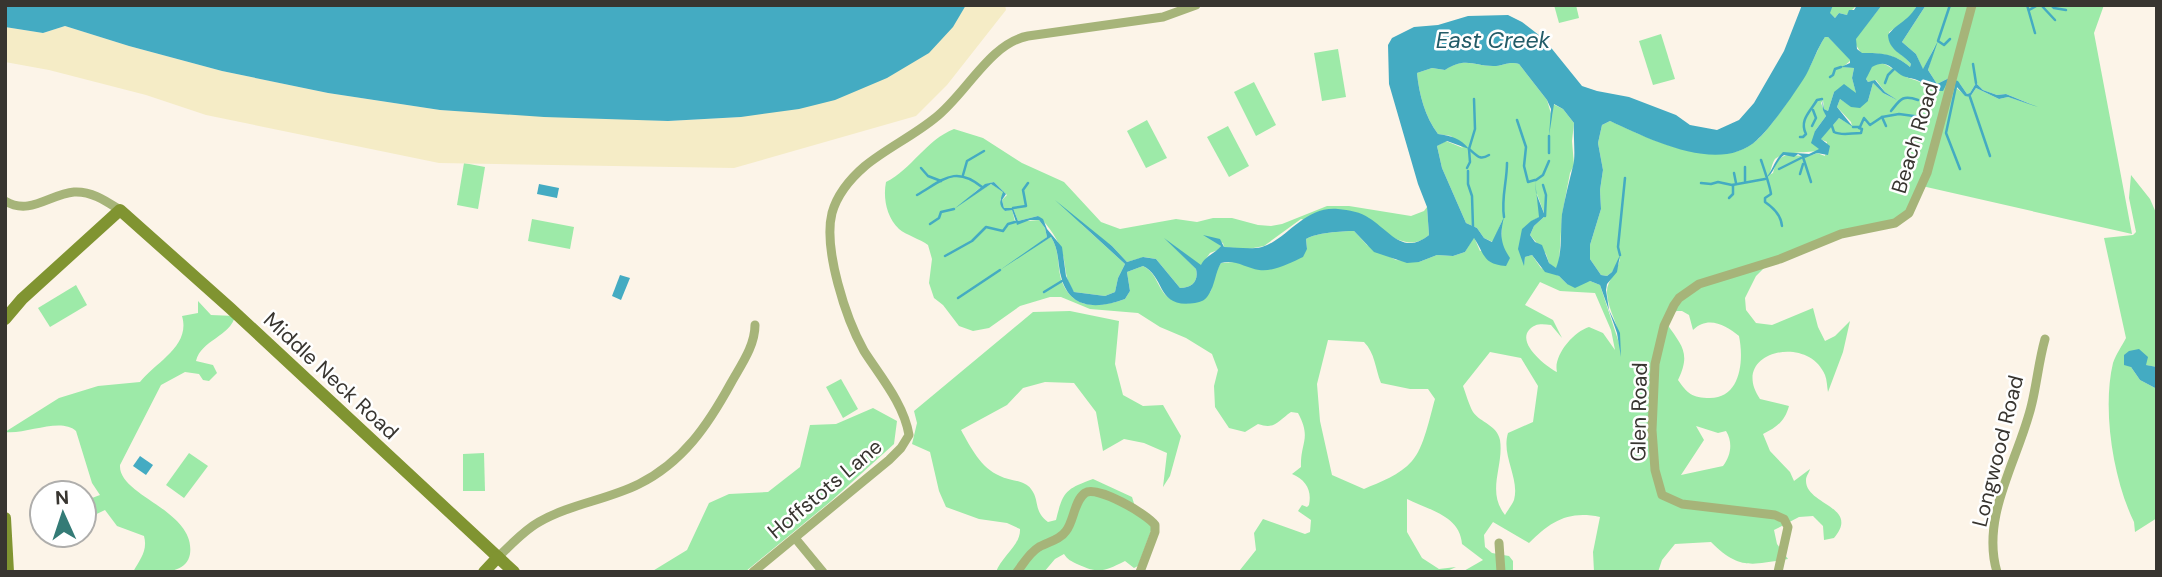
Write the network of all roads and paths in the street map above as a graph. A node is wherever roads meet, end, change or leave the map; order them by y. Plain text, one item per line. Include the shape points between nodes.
1 (1196, 5) edge
2 (1972, 5) edge
3 (5, 201) edge
4 (120, 211) junction
5 (1725, 276) joint
6 (5, 319) edge
7 (755, 324) dead end
8 (2045, 339) dead end
9 (5, 518) edge
10 (795, 538) junction
11 (1499, 543) dead end
12 (498, 557) junction
13 (8, 572) edge
14 (484, 572) edge
15 (514, 572) edge
16 (753, 572) edge
17 (823, 572) edge
18 (1017, 572) edge
19 (1140, 572) edge
20 (1501, 572) edge
21 (1778, 572) edge
22 (1997, 572) edge

1 - 10 street, Hoffstots Lane via 1163,17 1009,42 938,117 864,167 841,193 830,225 840,292 852,328 900,409 909,435 889,460
2 - 5 street, Beach Road via 1922,186 1909,213 1902,220 1841,234
3 - 4 street via 13,206 34,205 76,192 99,197
4 - 6 street
4 - 12 street, Middle Neck Road
5 - 21 street, Glen Road via 1691,288 1674,305 1664,326 1655,364 1655,470 1662,495 1682,504 1775,516 1786,522
7 - 12 street via 750,349 703,431 686,450 641,483 538,523
8 - 22 street, Longwood Road via 2032,403 1993,531
9 - 13 street
10 - 16 street, Hoffstots Lane
10 - 17 street
11 - 20 street
12 - 14 street
12 - 15 street, Middle Neck Road
18 - 19 street via 1038,548 1066,533 1079,499 1092,490 1155,524

